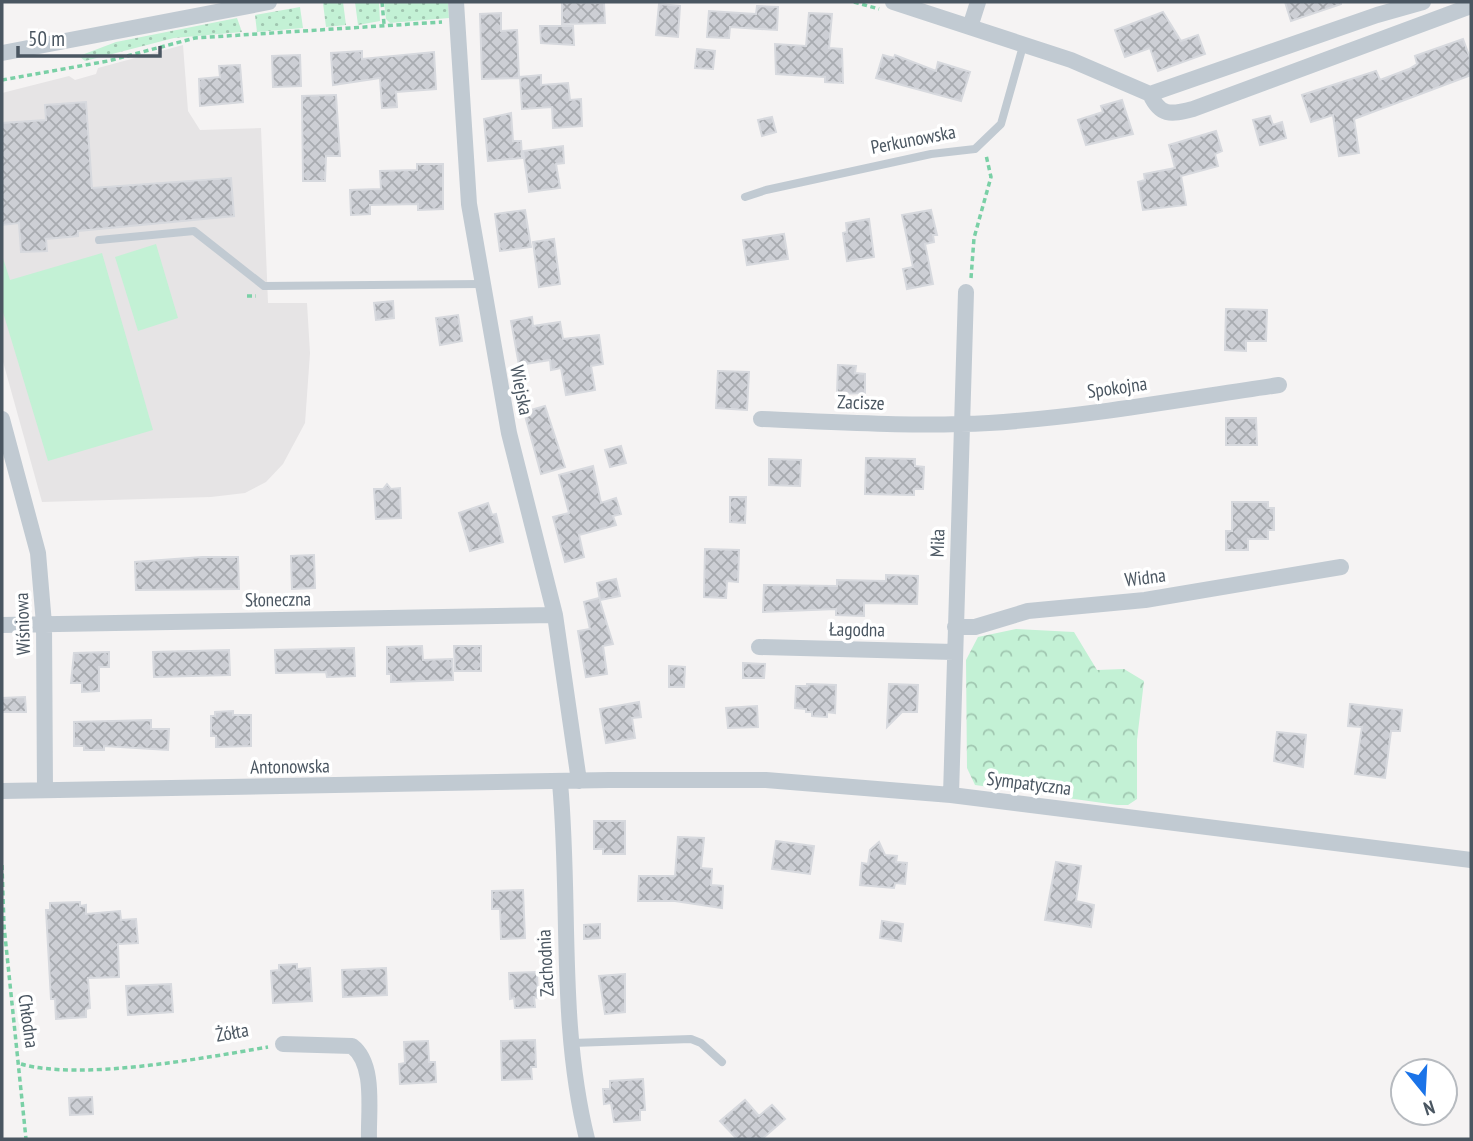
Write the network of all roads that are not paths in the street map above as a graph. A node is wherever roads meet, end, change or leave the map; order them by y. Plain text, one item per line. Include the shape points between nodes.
1 (269, 2) edge
2 (456, 2) edge
3 (978, 2) edge
4 (1423, 2) edge
5 (887, 5) edge
6 (1471, 6) edge
7 (970, 27) junction
8 (1023, 46) junction
9 (2, 52) edge
10 (1150, 94) junction
11 (745, 197) dead end
12 (99, 240) dead end
13 (481, 284) junction
14 (966, 292) road end
15 (1279, 385) dead end
16 (2, 419) edge
17 (761, 419) dead end
18 (961, 423) junction
19 (1341, 567) dead end
20 (555, 615) junction
21 (44, 624) junction
22 (2, 625) edge
23 (955, 627) junction
24 (759, 647) dead end
25 (954, 652) junction
26 (579, 781) junction
27 (560, 783) junction
28 (44, 790) junction
29 (2, 791) edge
30 (951, 794) junction
31 (1471, 860) edge
32 (571, 1043) junction
33 (284, 1044) road end
34 (722, 1062) dead end
35 (369, 1139) edge
36 (587, 1139) edge

1 - 9 street
2 - 13 street, Wiejska via 465,174
3 - 7 street
4 - 10 street
5 - 7 street
6 - 10 street via 1193,110 1167,114 1157,109
7 - 8 street
8 - 10 street via 1071,60
8 - 11 lane, Perkunowska via 1001,124 975,149 931,154
12 - 13 lane via 194,231 264,286
13 - 20 street, Wiejska via 509,433
14 - 18 street, Miła
15 - 18 street, Spokojna via 1064,416
16 - 21 street, Wiśniowa via 38,553
17 - 18 street, Zacisze
18 - 23 street, Miła
19 - 23 street, Widna via 1145,600 1028,611 975,627
20 - 21 street, Słoneczna
20 - 26 street, Wiejska
21 - 22 street, Słoneczna
21 - 28 street, Wiśniowa
23 - 25 street, Miła
24 - 25 street, Łagodna
25 - 30 street, Miła
26 - 27 street, Antonowska
26 - 30 street, Sympatyczna via 766,780
27 - 28 street, Antonowska
27 - 32 street, Zachodnia
28 - 29 street, Antonowska
30 - 31 street, Sympatyczna
32 - 34 lane via 691,1039
32 - 36 street, Zachodnia
33 - 35 street via 352,1046 360,1052 366,1064

